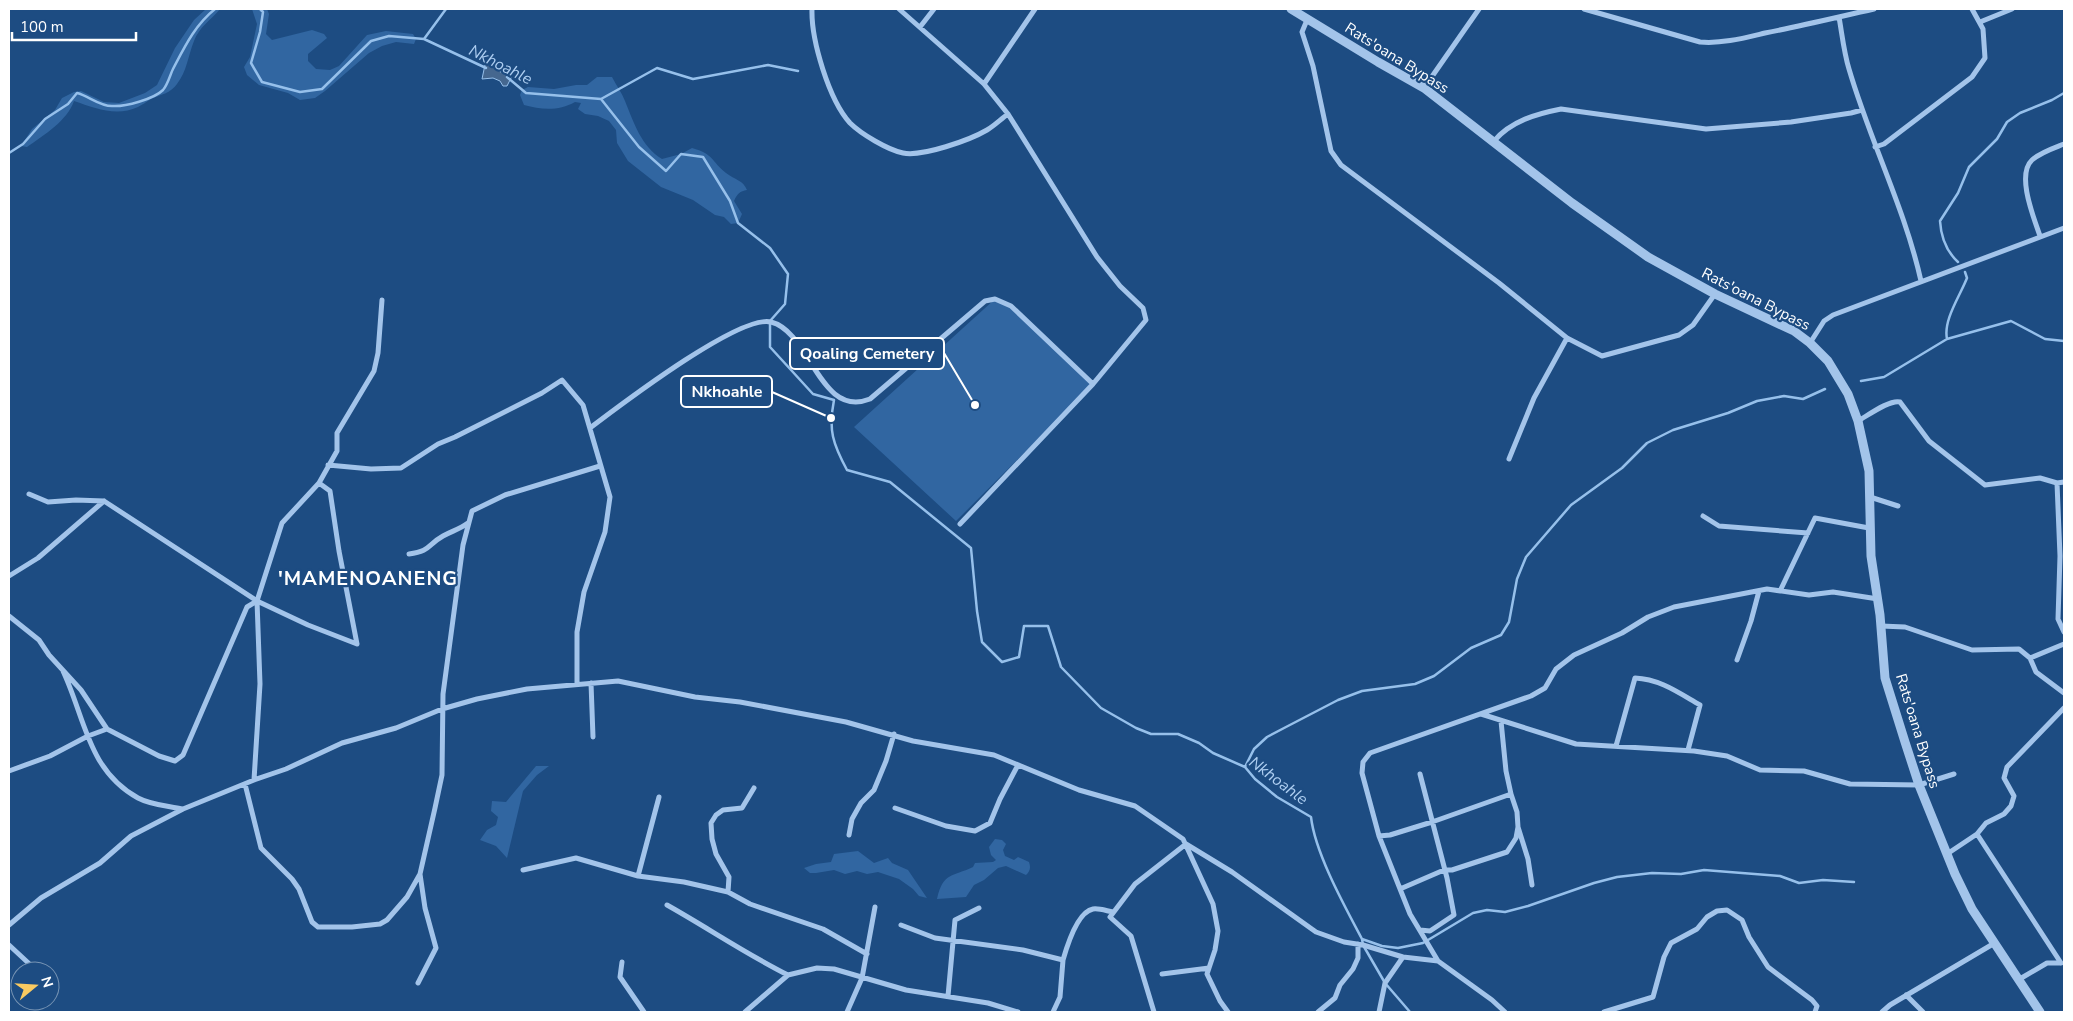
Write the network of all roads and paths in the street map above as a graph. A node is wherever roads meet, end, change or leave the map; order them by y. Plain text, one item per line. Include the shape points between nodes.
1 (812, 9) edge
2 (899, 9) edge
3 (934, 9) edge
4 (1035, 9) edge
5 (1479, 9) edge
6 (1584, 9) edge
7 (1874, 9) edge
8 (1972, 9) edge
9 (2012, 9) edge
10 (1297, 10) edge
11 (1838, 17) junction
12 (1307, 20) junction
13 (1980, 22) junction
14 (920, 27) junction
15 (984, 84) junction
16 (1424, 88) junction
17 (1862, 110) junction
18 (1008, 114) junction
19 (1494, 141) junction
20 (2064, 144) edge
21 (1875, 147) junction
22 (2064, 228) edge
23 (2040, 236) junction
24 (1921, 281) junction
25 (1715, 294) junction
26 (382, 300) dead end
27 (1567, 338) junction
28 (1810, 343) junction
29 (1093, 384) junction
30 (1858, 421) junction
31 (590, 428) junction
32 (1509, 458) dead end
33 (328, 465) junction
34 (600, 466) junction
35 (2064, 482) edge
36 (319, 483) junction
37 (2057, 484) junction
38 (29, 494) dead end
39 (1870, 497) junction
40 (104, 501) junction
41 (1898, 506) dead end
42 (1702, 516) dead end
43 (468, 523) junction
44 (960, 524) dead end
45 (1870, 528) junction
46 (1808, 533) junction
47 (409, 554) dead end
48 (9, 576) edge
49 (1759, 591) junction
50 (1780, 591) junction
51 (1878, 599) junction
52 (257, 601) junction
53 (9, 616) edge
54 (1881, 626) junction
55 (2064, 632) edge
56 (2064, 644) edge
57 (2030, 658) junction
58 (1737, 660) dead end
59 (62, 669) junction
60 (591, 683) junction
61 (577, 684) junction
62 (2064, 692) edge
63 (2064, 708) edge
64 (442, 710) junction
65 (1481, 714) junction
66 (1501, 720) junction
67 (107, 729) junction
68 (894, 734) junction
69 (88, 736) junction
70 (593, 737) dead end
71 (1616, 746) junction
72 (1688, 750) junction
73 (1018, 765) junction
74 (9, 771) edge
75 (1420, 774) dead end
76 (1954, 774) dead end
77 (254, 780) junction
78 (245, 784) junction
79 (1919, 785) junction
80 (754, 788) dead end
81 (1511, 794) junction
82 (659, 797) dead end
83 (895, 808) dead end
84 (183, 809) junction
85 (1432, 822) junction
86 (1518, 827) junction
87 (1977, 834) junction
88 (849, 835) dead end
89 (1379, 836) junction
90 (1186, 844) junction
91 (1947, 854) junction
92 (523, 870) dead end
93 (1444, 870) junction
94 (420, 874) junction
95 (638, 876) junction
96 (1532, 885) dead end
97 (1400, 889) junction
98 (728, 892) junction
99 (667, 905) dead end
100 (875, 907) dead end
101 (979, 908) dead end
102 (1113, 912) junction
103 (9, 925) edge
104 (901, 925) dead end
105 (1420, 930) junction
106 (952, 941) junction
107 (1358, 944) junction
108 (1993, 944) junction
109 (9, 945) edge
110 (867, 954) junction
111 (1403, 957) junction
112 (1063, 960) junction
113 (26, 961) edge
114 (1438, 961) junction
115 (622, 962) dead end
116 (2063, 963) edge
117 (1209, 968) junction
118 (788, 974) junction
119 (1162, 974) dead end
120 (862, 978) junction
121 (2018, 980) junction
122 (418, 983) dead end
123 (1906, 995) junction
124 (948, 996) junction
125 (644, 1012) edge
126 (745, 1012) edge
127 (847, 1012) edge
128 (1018, 1012) edge
129 (1054, 1012) edge
130 (1154, 1012) edge
131 (1228, 1012) edge
132 (1318, 1012) edge
133 (1379, 1012) edge
134 (1505, 1012) edge
135 (1604, 1012) edge
136 (1815, 1012) edge
137 (1882, 1012) edge
138 (1923, 1012) edge
139 (2040, 1012) edge

1 - 18 street via 821,62 832,93 850,123 880,144 903,153 931,151 986,130
2 - 14 street
3 - 14 street
4 - 15 street
5 - 16 street
6 - 11 street via 1710,43
7 - 11 street
8 - 13 street
9 - 13 street
10 - 12 street, Rats'oana Bypass
11 - 17 street via 1848,67
12 - 16 street, Rats'oana Bypass
12 - 27 street via 1302,32 1313,66 1331,151 1341,165
13 - 21 street via 1985,58 1972,77 1884,144
14 - 15 street
15 - 18 street
16 - 19 street, Rats'oana Bypass
17 - 19 street via 1791,122 1706,129 1561,109 1524,120 1501,133
17 - 21 street
18 - 29 street via 1098,257 1120,286 1143,308 1146,320
19 - 25 street, Rats'oana Bypass via 1572,203 1640,251
20 - 23 street via 2041,154 2031,161 2027,169 2025,182
21 - 24 street via 1899,209
22 - 23 street
23 - 24 street
24 - 28 street via 1833,315 1824,321
25 - 27 street via 1693,325 1679,335 1602,356
25 - 28 street, Rats'oana Bypass via 1794,331
26 - 33 street via 374,371 337,433 337,451
27 - 32 street via 1534,398
28 - 30 street, Rats'oana Bypass via 1837,374
29 - 31 street via 1011,306 995,299 984,302 870,399 862,402 848,402 829,389 789,330 770,321 723,338 663,374
29 - 44 street
30 - 37 street via 1884,406 1900,402 1930,441 1985,485 2040,478
30 - 39 street, Rats'oana Bypass via 1869,471
31 - 33 street via 584,406 562,380 438,444 401,468
31 - 34 street
33 - 36 street
34 - 43 street via 504,495 472,511
34 - 61 street via 610,497 605,532 584,592 577,632
35 - 37 street
36 - 52 street via 282,523
36 - 52 street via 330,491 357,644 308,626
37 - 55 street via 2058,619
38 - 40 street via 48,502
39 - 41 street
39 - 45 street, Rats'oana Bypass
40 - 48 street via 38,558
40 - 52 street
42 - 46 street via 1719,526
43 - 47 street via 460,530 442,536 423,552
43 - 64 street
45 - 46 street via 1815,518
45 - 51 street, Rats'oana Bypass
46 - 50 street
49 - 50 street
49 - 58 street
49 - 65 street via 1674,607 1648,617 1574,655 1556,669 1545,688
50 - 51 street via 1809,595 1833,592
51 - 54 street, Rats'oana Bypass
52 - 67 street via 247,607 183,755 176,761
52 - 77 street via 260,684
53 - 59 street via 39,640
54 - 57 street via 1905,627 1972,650 2019,649
54 - 79 street, Rats'oana Bypass via 1885,678
56 - 57 street
57 - 62 street via 2036,672
59 - 67 street via 81,690
59 - 69 street
60 - 61 street
60 - 68 street via 618,681 695,697 772,707
60 - 70 street
61 - 64 street via 527,689
63 - 87 street via 2008,767 2004,778 2014,796 2011,806 2004,814 1986,823
64 - 77 street via 396,728 342,743 286,770
64 - 94 street via 442,775
65 - 66 street
65 - 89 street via 1370,753 1362,773
66 - 71 street via 1576,744
66 - 81 street
67 - 69 street
68 - 73 street via 913,741 994,755
68 - 88 street via 874,790 860,803
69 - 74 street via 50,756
69 - 84 street via 106,772 122,786 138,798
71 - 72 street
71 - 72 street via 1635,678 1650,678 1700,705
72 - 79 street via 1727,756 1760,770 1804,771 1850,784
73 - 83 street via 990,823 976,831 946,826
73 - 90 street via 1079,790 1134,806
75 - 85 street
76 - 79 street
77 - 78 street
78 - 84 street
78 - 94 street via 261,848 292,878 312,922 318,927 380,924 407,897
79 - 91 street, Rats'oana Bypass
80 - 98 street via 742,808 723,810 711,823 716,854 729,877
81 - 85 street
81 - 86 street
82 - 95 street
84 - 103 street via 131,836 100,863 41,898
85 - 89 street
85 - 93 street
86 - 93 street via 1516,838 1507,852
86 - 96 street
87 - 91 street
87 - 116 street
89 - 97 street
90 - 102 street via 1135,884
90 - 107 street via 1232,872 1316,932
90 - 117 street via 1213,904 1218,931
91 - 108 street, Rats'oana Bypass via 1972,909
92 - 95 street via 576,858
93 - 97 street
93 - 105 street via 1454,915 1430,931
94 - 122 street via 436,948
95 - 98 street
97 - 105 street
98 - 110 street via 750,904 823,929
99 - 118 street via 746,953
100 - 110 street
101 - 106 street via 955,920
102 - 112 street via 1094,908 1086,911 1077,924
102 - 130 street via 1110,917 1131,936
104 - 106 street
105 - 114 street
106 - 112 street via 1023,950
106 - 124 street
107 - 111 street
107 - 132 street via 1358,958 1353,970 1340,985 1335,998
108 - 121 street, Rats'oana Bypass
108 - 123 street
109 - 113 street
110 - 120 street
111 - 114 street
111 - 133 street via 1385,983
112 - 129 street via 1060,997
114 - 134 street
115 - 125 street via 620,977
116 - 121 street via 2047,963
117 - 119 street
117 - 131 street via 1207,974
118 - 120 street via 816,968 834,969
118 - 126 street
120 - 124 street via 906,990
120 - 127 street
121 - 139 street, Rats'oana Bypass
123 - 137 street
123 - 138 street
124 - 128 street
135 - 136 street via 1653,997 1671,943 1697,929 1717,911 1727,910 1742,920 1768,967 1812,1000 1817,1006

